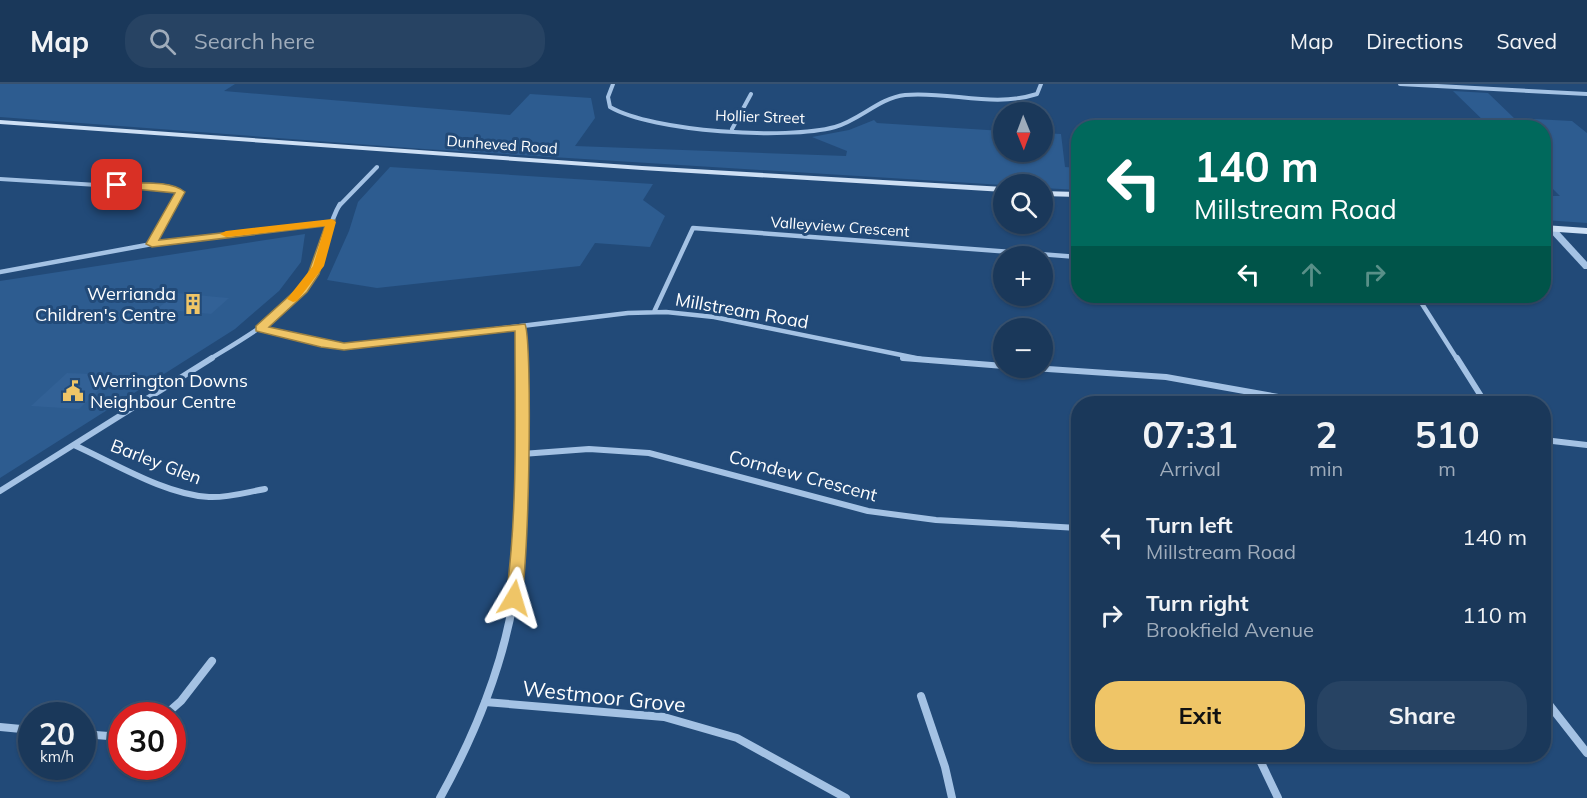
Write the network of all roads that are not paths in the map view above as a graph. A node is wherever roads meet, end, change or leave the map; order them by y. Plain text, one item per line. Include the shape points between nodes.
1 (613, 84) edge
2 (1041, 84) edge
3 (1400, 84) edge
4 (751, 94) dead end
5 (1587, 94) edge
6 (0, 122) edge
7 (732, 129) junction
8 (377, 166) dead end
9 (0, 179) edge
10 (993, 189) edge
11 (1053, 194) edge
12 (1071, 195) edge
13 (332, 222) junction
14 (1551, 228) edge
15 (1587, 231) edge
16 (1551, 232) edge
17 (152, 244) junction
18 (1071, 256) edge
19 (1587, 267) edge
20 (0, 272) edge
21 (1422, 303) edge
22 (654, 312) junction
23 (521, 326) junction
24 (260, 328) junction
25 (993, 365) edge
26 (1053, 369) edge
27 (1273, 396) edge
28 (1481, 396) edge
29 (1551, 442) edge
30 (74, 445) junction
31 (1587, 445) edge
32 (522, 454) junction
33 (265, 489) dead end
34 (0, 491) edge
35 (1071, 528) edge
36 (212, 661) dead end
37 (921, 696) dead end
38 (180, 702) edge
39 (484, 702) junction
40 (1551, 707) edge
41 (0, 727) edge
42 (18, 729) edge
43 (1587, 753) edge
44 (1261, 762) edge
45 (440, 798) edge
46 (846, 798) edge
47 (952, 798) edge
48 (1278, 798) edge

1 - 7 street, Hollier Street via 609,107 620,115 639,121
2 - 7 street, Hollier Street via 1036,94 1014,100 898,96 853,121 820,130 783,133
3 - 5 street
4 - 7 street
6 - 10 main road, Dunheved Road
8 - 13 street via 347,195
9 - 17 street via 178,190 179,195
11 - 12 main road
13 - 17 street
13 - 24 street via 314,274
14 - 15 main road
16 - 19 street
17 - 20 street
18 - 22 street, Valleyview Crescent via 693,228
21 - 28 street
22 - 23 street, Millstream Road
22 - 25 street, Millstream Road via 714,317 904,358
23 - 24 street, Millstream Road via 344,346
23 - 32 street
24 - 30 street
26 - 27 street via 1166,377
29 - 31 street
30 - 33 street, Barley Glen via 192,494 223,496
30 - 34 street
32 - 35 street, Corndew Crescent via 589,449 634,451 868,511 903,517
32 - 39 street via 512,610 498,668
36 - 38 street
37 - 47 street
39 - 45 street
39 - 46 street, Westmoor Grove via 664,717 737,738
40 - 43 street
41 - 42 street
44 - 48 street

